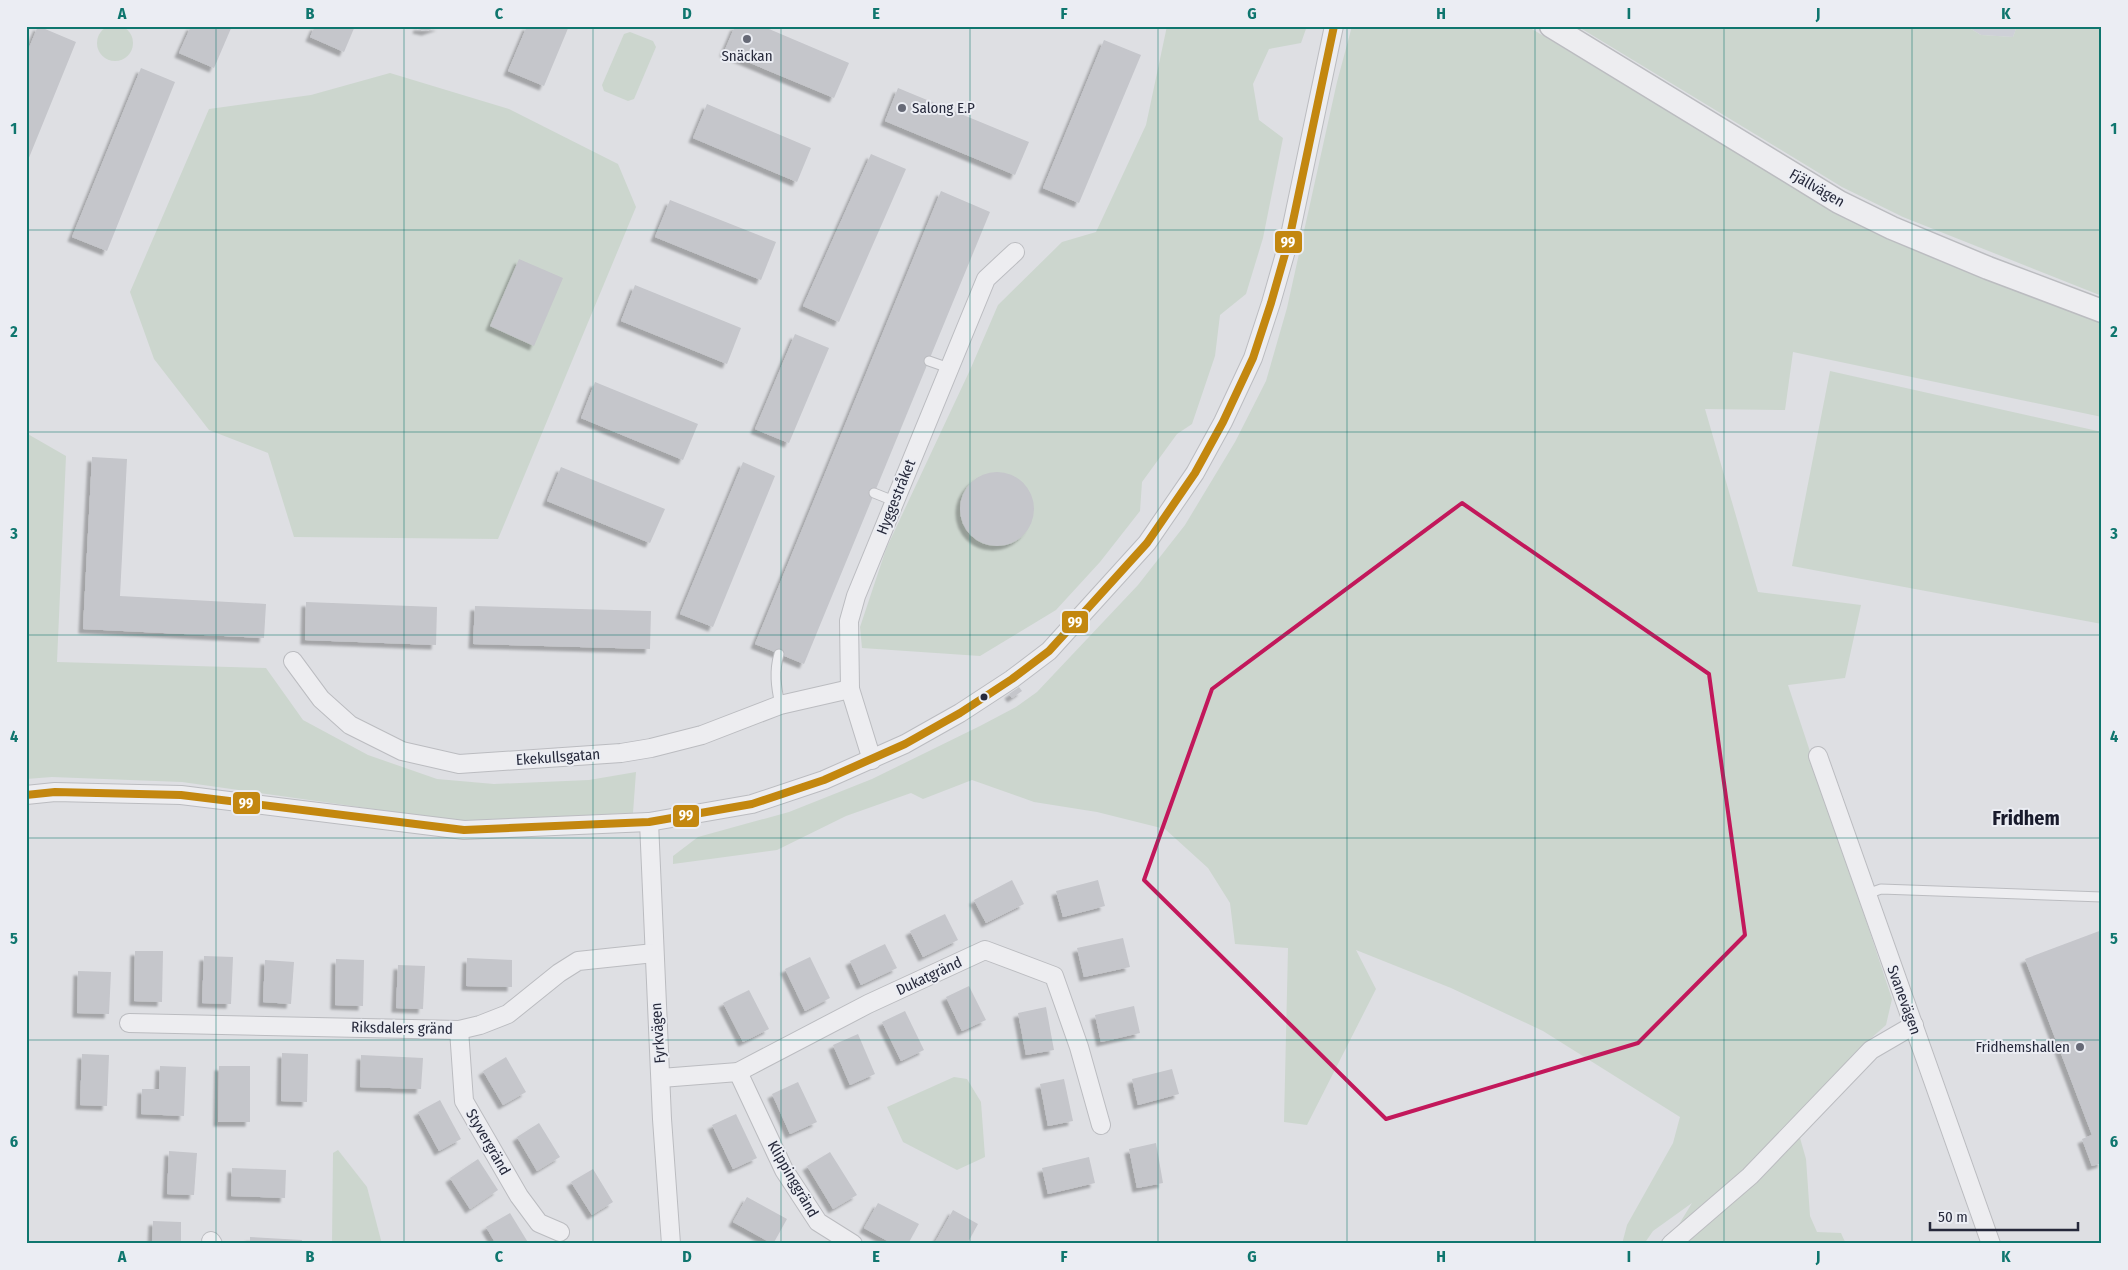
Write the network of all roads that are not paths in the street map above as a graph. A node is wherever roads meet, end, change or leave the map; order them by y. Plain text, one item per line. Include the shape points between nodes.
1 (1334, 26) edge
2 (1551, 26) edge
3 (1015, 252) dead end
4 (2102, 311) edge
5 (929, 361) dead end
6 (949, 368) junction
7 (874, 493) dead end
8 (894, 501) junction
9 (779, 654) dead end
10 (293, 661) dead end
11 (850, 688) junction
12 (780, 705) junction
13 (1818, 756) dead end
14 (872, 760) junction
15 (26, 795) edge
16 (649, 822) junction
17 (1867, 894) junction
18 (2102, 897) edge
19 (654, 953) junction
20 (129, 1023) dead end
21 (1914, 1025) junction
22 (459, 1030) junction
23 (738, 1072) junction
24 (661, 1078) junction
25 (1100, 1125) dead end
26 (560, 1232) dead end
27 (671, 1244) edge
28 (853, 1244) edge
29 (1672, 1244) edge
30 (1991, 1244) edge

1 - 14 street via 1289,240 1271,303 1253,358 1195,473 1148,543 1049,651 960,713
2 - 4 street, Fjällvägen via 1839,202 1988,268
3 - 6 street, Hyggestråket via 986,279
5 - 6 lane
6 - 8 street, Hyggestråket
7 - 8 lane
8 - 11 street, Hyggestråket via 849,622
9 - 12 lane via 775,668
10 - 12 street, Ekekullsgatan via 321,698 350,725 402,751 460,764 651,748 702,735
11 - 12 street, Ekekullsgatan
11 - 14 street, Hyggestråket
13 - 17 street, Svanevägen
14 - 16 street via 752,804
15 - 16 street via 54,792 181,795 464,830
16 - 19 street, Fyrkvägen
17 - 18 lane via 1881,889
17 - 21 street, Svanevägen
19 - 22 street, Riksdalers gränd via 578,961 559,972 508,1014
19 - 24 street, Fyrkvägen
20 - 22 street, Riksdalers gränd
21 - 29 street via 1871,1050 1750,1176
21 - 30 street, Svanevägen
22 - 26 street, Styvergränd via 464,1101 519,1196 539,1223
23 - 24 street, Dukatgränd
23 - 25 street, Dukatgränd via 868,1004 985,950 1054,976 1079,1048
23 - 28 street, Klippinggränd via 784,1170 818,1222
24 - 27 street, Fyrkvägen

